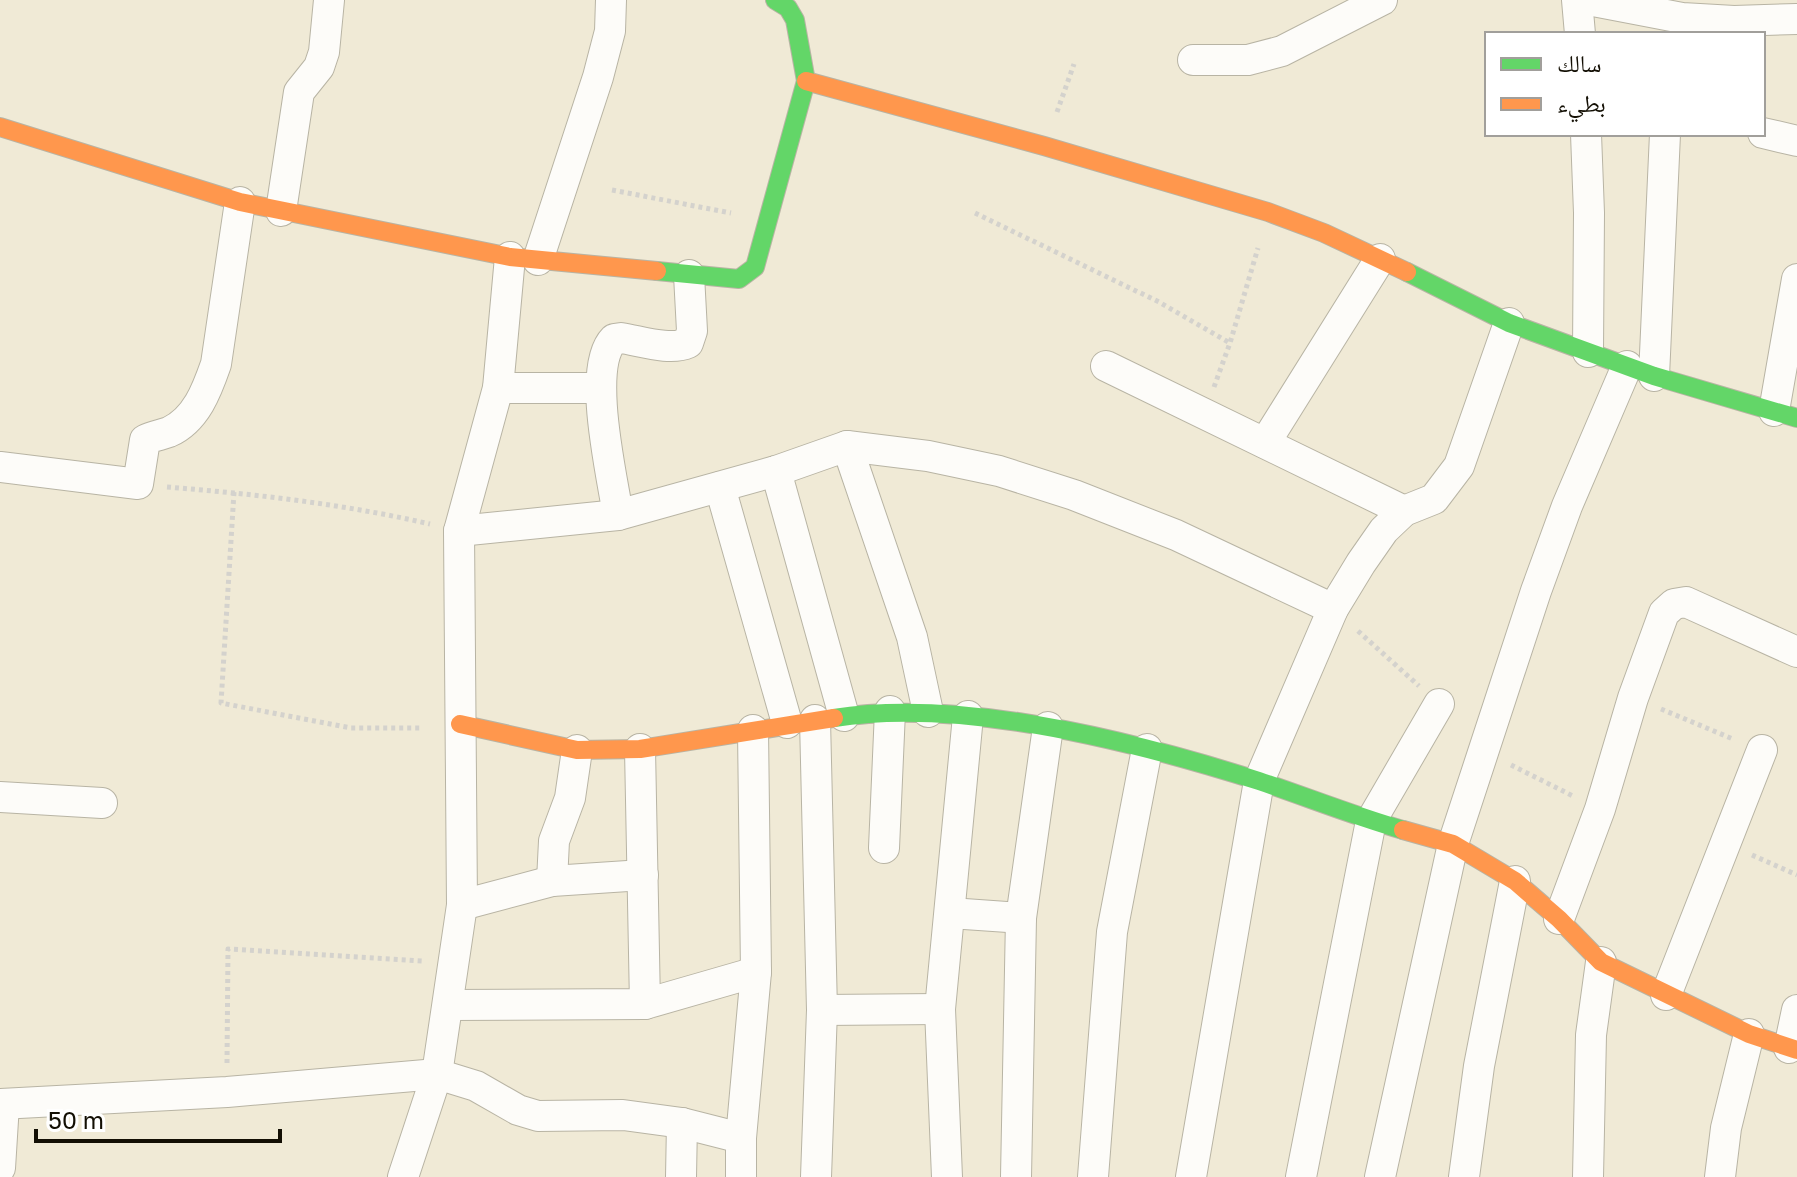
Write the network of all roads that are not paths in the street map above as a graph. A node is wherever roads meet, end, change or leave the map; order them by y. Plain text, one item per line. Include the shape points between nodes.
1 (329, 0) edge
2 (611, 0) edge
3 (775, 0) edge
4 (1382, 0) edge
5 (1577, 0) edge
6 (1588, 0) edge
7 (1664, 15) edge
8 (1797, 19) edge
9 (1580, 32) edge
10 (1193, 60) dead end
11 (806, 81) junction
12 (0, 127) edge
13 (1765, 133) edge
14 (1586, 136) edge
15 (1665, 136) edge
16 (1797, 141) edge
17 (240, 202) junction
18 (281, 211) junction
19 (524, 258) junction
20 (1380, 259) junction
21 (689, 275) junction
22 (1797, 279) edge
23 (1509, 323) junction
24 (1588, 352) junction
25 (1106, 366) dead end
26 (1640, 371) junction
27 (498, 388) junction
28 (599, 388) junction
29 (1786, 414) edge
30 (1265, 443) junction
31 (847, 446) junction
32 (0, 467) edge
33 (776, 471) junction
34 (720, 487) junction
35 (1404, 511) junction
36 (618, 515) junction
37 (459, 531) junction
38 (1333, 609) junction
39 (1797, 652) edge
40 (1439, 704) road end
41 (890, 711) junction
42 (928, 712) junction
43 (968, 716) junction
44 (816, 719) junction
45 (460, 724) junction
46 (1048, 727) junction
47 (753, 730) junction
48 (640, 749) junction
49 (1147, 749) junction
50 (577, 750) junction
51 (1762, 750) road end
52 (1259, 781) junction
53 (0, 797) edge
54 (102, 803) dead end
55 (1371, 821) junction
56 (1453, 844) junction
57 (884, 848) dead end
58 (643, 875) junction
59 (552, 881) junction
60 (1515, 881) junction
61 (462, 905) junction
62 (950, 913) junction
63 (1021, 918) junction
64 (1559, 919) junction
65 (1601, 962) junction
66 (756, 972) junction
67 (1666, 995) junction
68 (645, 1004) junction
69 (448, 1005) junction
70 (940, 1009) junction
71 (822, 1010) junction
72 (1797, 1010) edge
73 (1749, 1034) junction
74 (1793, 1049) edge
75 (437, 1074) junction
76 (2, 1104) edge
77 (682, 1123) junction
78 (741, 1138) junction
79 (0, 1168) edge
80 (403, 1177) edge
81 (681, 1177) edge
82 (741, 1177) edge
83 (816, 1177) edge
84 (947, 1177) edge
85 (1016, 1177) edge
86 (1093, 1177) edge
87 (1191, 1177) edge
88 (1301, 1177) edge
89 (1380, 1177) edge
90 (1464, 1177) edge
91 (1588, 1177) edge
92 (1720, 1177) edge

1 - 18 street via 324,52 299,92
2 - 19 street via 610,31 598,77
3 - 11 street via 794,14
4 - 10 street via 1282,51 1248,60
5 - 9 street
6 - 7 street
7 - 8 street
11 - 20 street via 1268,212
11 - 21 street via 755,267 739,279
12 - 17 street
13 - 16 street
14 - 24 street
15 - 26 street
17 - 18 street
17 - 32 street via 208,389 182,424 145,440 138,484
18 - 19 street
19 - 21 street
19 - 27 street
20 - 23 street
20 - 30 street
21 - 28 street via 688,343 614,339 604,352
22 - 29 street
23 - 24 street
23 - 35 street via 1459,466 1434,499
24 - 26 street
25 - 30 street
26 - 29 street
26 - 56 street via 1567,506
27 - 28 street
27 - 37 street
28 - 36 street
30 - 35 street
31 - 33 street
31 - 38 street via 999,471 1074,495 1176,535
31 - 42 street via 912,637
33 - 34 street
33 - 44 street
34 - 36 street
34 - 44 street
35 - 38 street via 1384,530
36 - 37 street
37 - 45 street
38 - 52 street
39 - 64 street via 1686,602 1664,613
40 - 55 street
41 - 42 street
41 - 44 street
41 - 57 street
42 - 43 street
43 - 46 street
43 - 62 street
44 - 47 street
44 - 71 street
45 - 50 street
45 - 61 street
46 - 49 street
46 - 63 street
47 - 48 street
47 - 66 street
48 - 50 street
48 - 58 street
49 - 52 street
49 - 86 street via 1112,932
50 - 59 street via 570,798 554,841
51 - 67 street
52 - 55 street
52 - 87 street
53 - 54 street
55 - 56 street
55 - 88 street
56 - 60 street
56 - 89 street
58 - 59 street
58 - 68 street
59 - 61 street
60 - 64 street
60 - 90 street via 1479,1066
61 - 69 street
62 - 63 street
62 - 70 street
63 - 85 street
64 - 65 street
65 - 67 street
65 - 91 street via 1591,1035
66 - 68 street
66 - 78 street
67 - 73 street
68 - 69 street
69 - 75 street
70 - 71 street
70 - 84 street
71 - 83 street
72 - 74 street
73 - 74 street
73 - 92 street
75 - 76 street
75 - 77 street via 538,1116 623,1115
75 - 80 street
76 - 79 street
77 - 78 street
77 - 81 street
78 - 82 street

